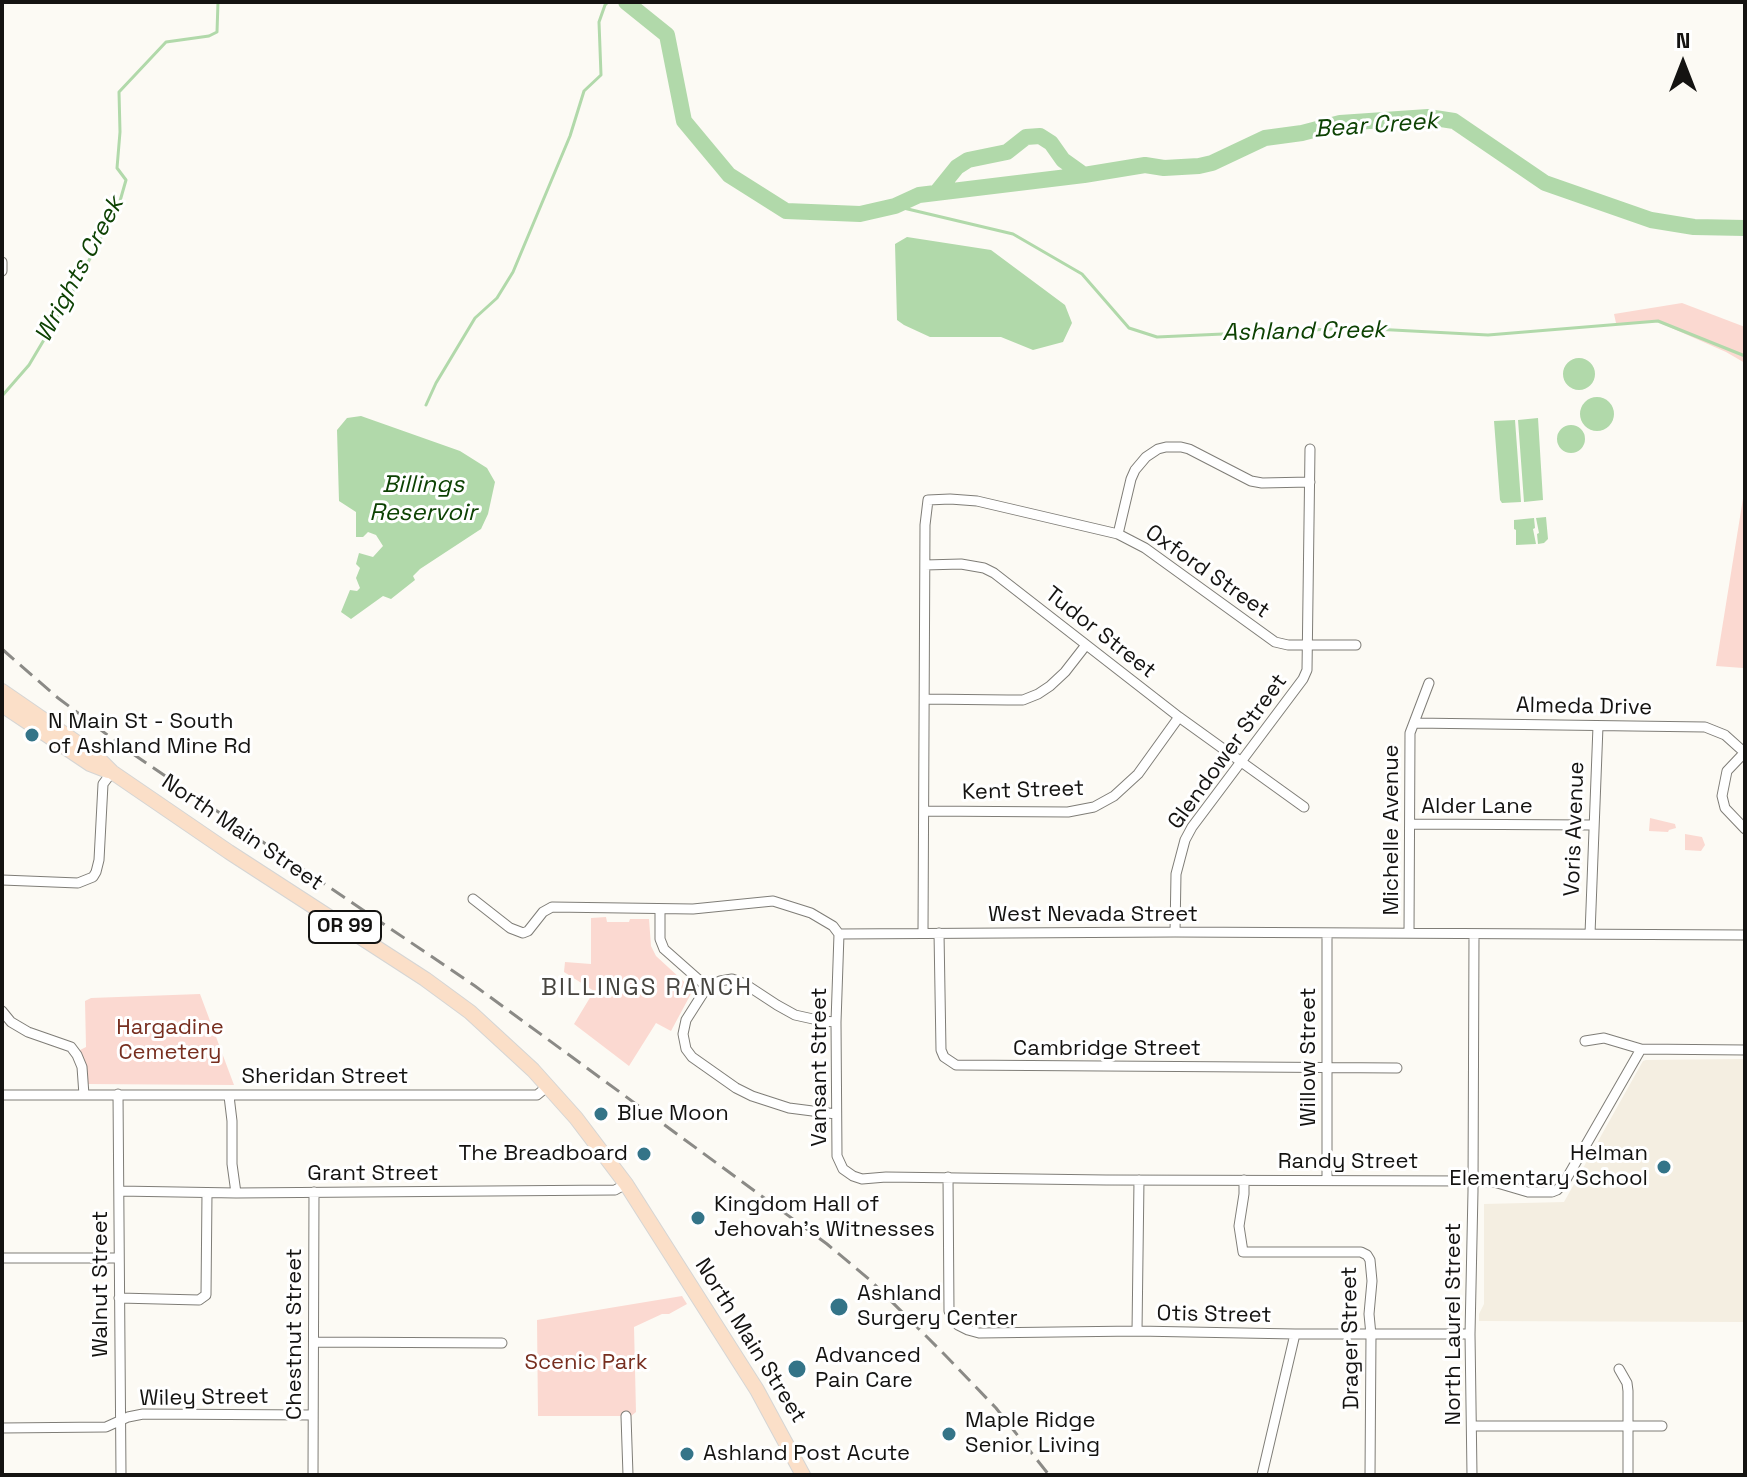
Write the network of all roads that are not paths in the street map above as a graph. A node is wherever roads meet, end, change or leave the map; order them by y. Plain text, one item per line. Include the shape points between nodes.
1 (2, 262) edge
2 (2, 271) edge
3 (1310, 449) dead end
4 (1310, 482) junction
5 (1118, 534) junction
6 (925, 565) junction
7 (1086, 645) junction
8 (1307, 645) junction
9 (1356, 645) dead end
10 (1429, 683) dead end
11 (2, 691) edge
12 (925, 699) junction
13 (2, 705) edge
14 (1179, 717) junction
15 (1414, 723) junction
16 (1598, 726) junction
17 (1745, 752) edge
18 (1242, 762) junction
19 (112, 772) junction
20 (1304, 807) dead end
21 (924, 811) junction
22 (1410, 824) junction
23 (1593, 825) junction
24 (1745, 829) edge
25 (2, 880) edge
26 (473, 899) dead end
27 (660, 910) junction
28 (1175, 932) junction
29 (923, 933) junction
30 (939, 933) junction
31 (1327, 933) junction
32 (1409, 933) junction
33 (839, 934) junction
34 (1474, 934) junction
35 (1590, 934) junction
36 (1745, 935) edge
37 (707, 987) junction
38 (2, 1011) edge
39 (836, 1022) junction
40 (1585, 1041) dead end
41 (1641, 1049) junction
42 (1745, 1050) edge
43 (1327, 1068) junction
44 (1397, 1068) dead end
45 (548, 1086) junction
46 (118, 1094) junction
47 (2, 1095) edge
48 (84, 1095) junction
49 (229, 1096) junction
50 (836, 1114) junction
51 (948, 1177) junction
52 (870, 1179) joint
53 (1139, 1180) junction
54 (1244, 1180) junction
55 (1327, 1180) junction
56 (1473, 1181) junction
57 (626, 1184) junction
58 (119, 1191) junction
59 (314, 1192) junction
60 (207, 1193) junction
61 (236, 1193) junction
62 (2, 1258) edge
63 (118, 1258) junction
64 (119, 1298) junction
65 (1137, 1331) junction
66 (1295, 1334) junction
67 (1470, 1334) junction
68 (1371, 1335) junction
69 (314, 1342) junction
70 (502, 1343) dead end
71 (1619, 1369) dead end
72 (313, 1415) junction
73 (626, 1416) dead end
74 (121, 1420) junction
75 (1472, 1426) junction
76 (1662, 1426) dead end
77 (1628, 1427) junction
78 (2, 1428) edge
79 (121, 1475) edge
80 (313, 1475) edge
81 (628, 1475) edge
82 (803, 1475) edge
83 (1262, 1475) edge
84 (1370, 1475) edge
85 (1472, 1475) edge
86 (1628, 1475) edge

1 - 2 street
3 - 4 street, Glendower Street
4 - 5 street via 1251,481 1189,449 1166,447 1135,470
4 - 8 street, Glendower Street
5 - 6 street, Oxford Street via 977,501 928,500
5 - 8 street, Oxford Street via 1275,642
6 - 7 street, Tudor Street via 984,568
6 - 12 street
7 - 12 street via 1065,672 1023,700
7 - 14 street, Tudor Street
8 - 9 street, Oxford Street
8 - 18 street, Glendower Street via 1303,679
10 - 15 street, Michelle Avenue
11 - 19 main road, North Main Street / OR 99
12 - 21 street
13 - 19 main road, North Main Street / OR 99 via 90,764
14 - 18 street, Tudor Street
14 - 21 street, Kent Street via 1138,774 1094,807 1068,812
15 - 16 street, Almeda Drive
15 - 22 street, Michelle Avenue
16 - 17 street, Almeda Drive via 1705,727
16 - 23 street, Voris Avenue
17 - 24 street via 1727,771 1722,796 1725,808
18 - 20 street, Tudor Street
18 - 28 street, Glendower Street via 1180,851
19 - 25 street via 103,784 99,860 93,877 78,883
19 - 45 main road, North Main Street / OR 99 via 425,979 470,1012
21 - 29 street
22 - 23 street, Alder Lane
22 - 32 street, Michelle Avenue
23 - 35 street, Voris Avenue
26 - 27 street via 523,933 552,907
27 - 33 street via 773,901 811,913
27 - 37 street via 664,949
28 - 30 street, West Nevada Street
28 - 31 street, West Nevada Street
29 - 30 street, West Nevada Street
29 - 33 street, West Nevada Street
30 - 43 street, Cambridge Street via 941,1050 956,1065
31 - 32 street, West Nevada Street
31 - 43 street, Willow Street
32 - 34 street, West Nevada Street
33 - 39 street, Vansant Street
34 - 35 street, West Nevada Street
34 - 56 street, North Laurel Street
35 - 36 street, West Nevada Street
37 - 39 street via 738,980 786,1011
37 - 50 street via 684,1027 692,1057 752,1096
38 - 48 street via 28,1032 71,1047 82,1067
39 - 50 street, Vansant Street
40 - 41 street via 1604,1038
41 - 42 street
41 - 56 street, Randy Street via 1557,1190 1537,1193
43 - 44 street, Cambridge Street
43 - 55 street, Willow Street
45 - 49 street, Sheridan Street via 537,1095
45 - 57 main road, North Main Street / OR 99
46 - 48 street, Sheridan Street
46 - 49 street, Sheridan Street
46 - 58 street, Walnut Street
47 - 48 street, Sheridan Street
49 - 61 street
50 - 52 street, Vansant Street via 839,1163 853,1176
51 - 52 street, Randy Street
51 - 53 street, Randy Street
51 - 65 street, Otis Street via 948,1302 958,1325 979,1333
53 - 54 street, Randy Street
53 - 65 street
54 - 55 street, Randy Street
54 - 68 street, Drager Street via 1239,1226 1243,1252 1367,1255 1372,1267
55 - 56 street, Randy Street
56 - 67 street, North Laurel Street
57 - 59 street, Grant Street via 615,1190
57 - 82 main road, North Main Street / OR 99 via 757,1390
58 - 60 street, Grant Street
58 - 63 street, Walnut Street
59 - 61 street, Grant Street
59 - 69 street, Chestnut Street
60 - 61 street, Grant Street
60 - 64 street via 206,1295 199,1300
62 - 63 street
63 - 64 street, Walnut Street
64 - 74 street, Walnut Street
65 - 66 street, Otis Street
66 - 68 street, Otis Street
66 - 83 street
67 - 68 street, Otis Street
67 - 75 street, North Laurel Street
68 - 84 street, Drager Street
69 - 70 street
69 - 72 street, Chestnut Street
71 - 77 street via 1627,1383
72 - 74 street, Wiley Street via 143,1414
72 - 80 street, Chestnut Street
73 - 81 street
74 - 78 street, Wiley Street via 99,1428
74 - 79 street, Walnut Street
75 - 77 street
75 - 85 street, North Laurel Street
76 - 77 street
77 - 86 street

